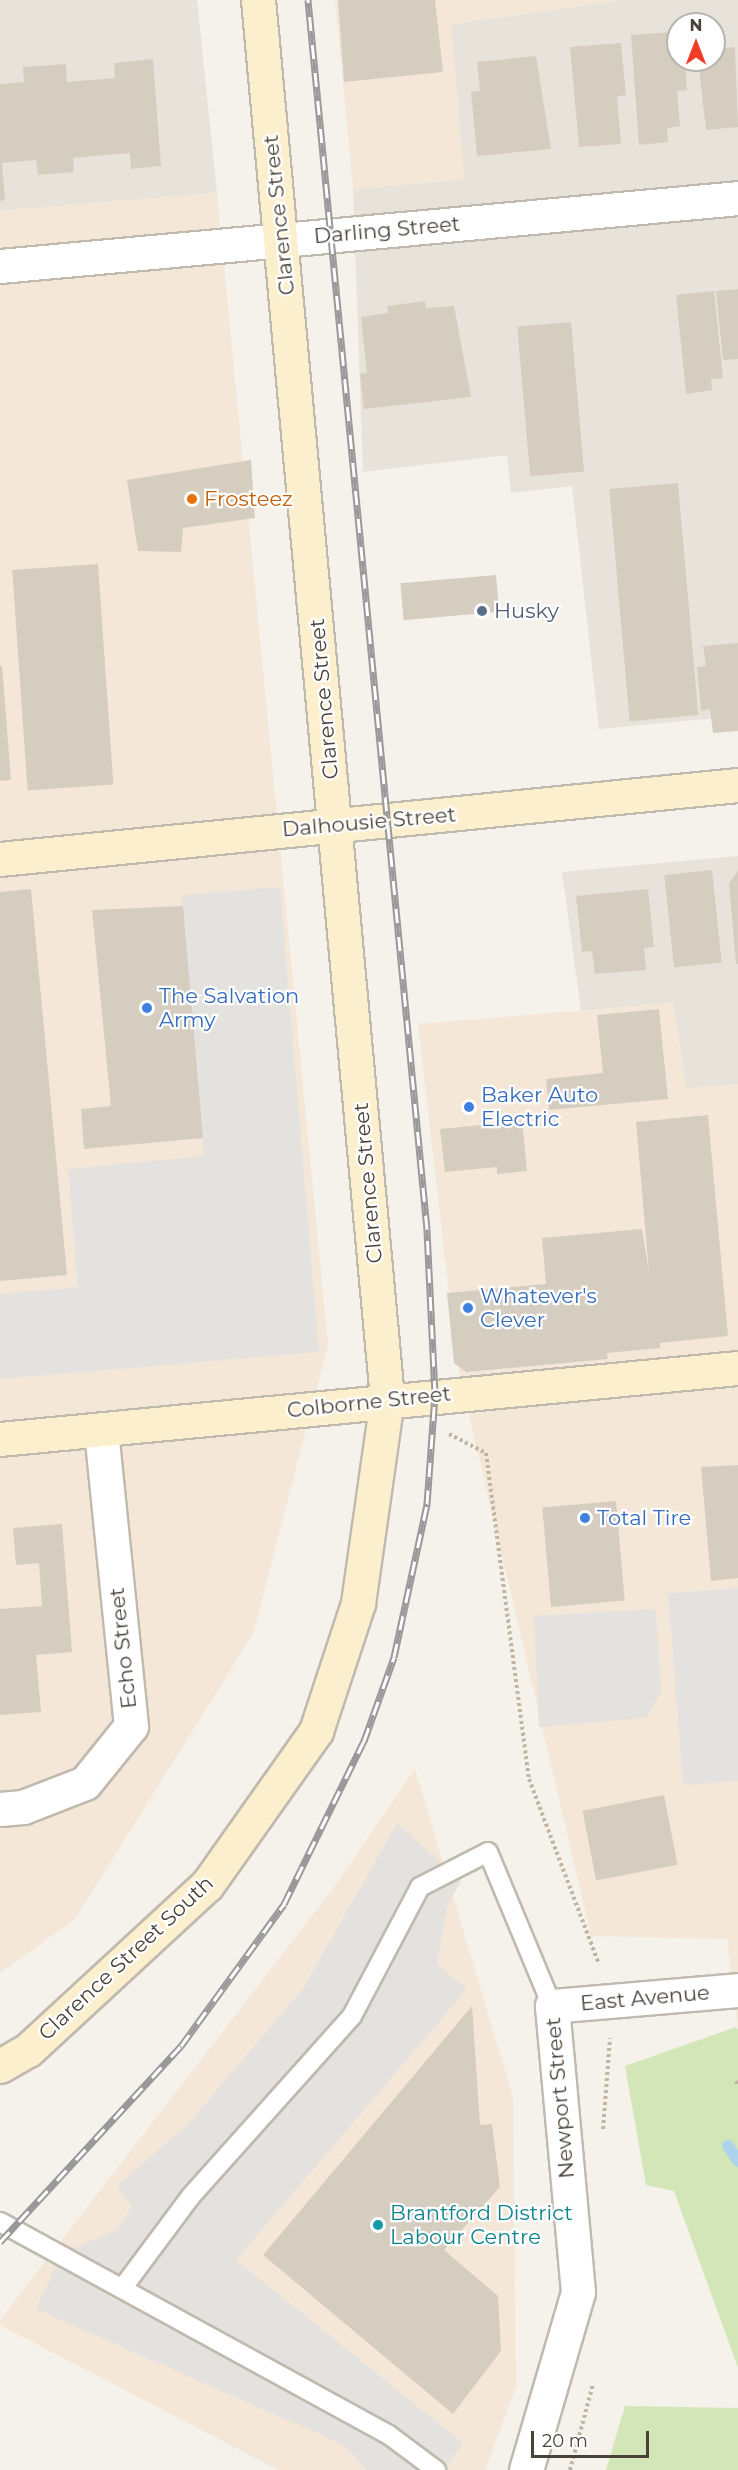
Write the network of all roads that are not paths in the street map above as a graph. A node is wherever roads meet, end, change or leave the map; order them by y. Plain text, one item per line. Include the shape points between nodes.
1 (258, 0) edge
2 (738, 198) edge
3 (280, 239) junction
4 (0, 266) edge
5 (738, 784) edge
6 (336, 826) junction
7 (0, 859) edge
8 (738, 1368) edge
9 (387, 1398) junction
10 (101, 1432) junction
11 (0, 1439) edge
12 (12, 1808) edge
13 (738, 1990) edge
14 (552, 2006) junction
15 (28, 2050) junction
16 (0, 2066) edge
17 (0, 2090) edge
18 (0, 2222) edge
19 (124, 2286) junction
20 (436, 2470) edge
21 (526, 2470) edge

1 - 3 main road, Clarence Street
2 - 3 street, Darling Street
3 - 4 street, Darling Street
3 - 6 main road, Clarence Street
5 - 6 main road, Dalhousie Street
6 - 7 main road, Dalhousie Street
6 - 9 main road, Clarence Street
8 - 9 main road, Colborne Street
9 - 10 main road, Colborne Street
9 - 15 main road, Clarence Street South via 358,1603 316,1731 207,1885
10 - 11 main road, Colborne Street
10 - 12 street, Echo Street via 131,1726 85,1783
13 - 14 street, East Avenue
14 - 19 lane via 488,1852 420,1887 352,2016 191,2196
14 - 21 street, Newport Street via 578,2292
15 - 16 main road, Clarence Street South
15 - 17 main road, Clarence Street South
18 - 19 lane
19 - 20 lane via 389,2435

